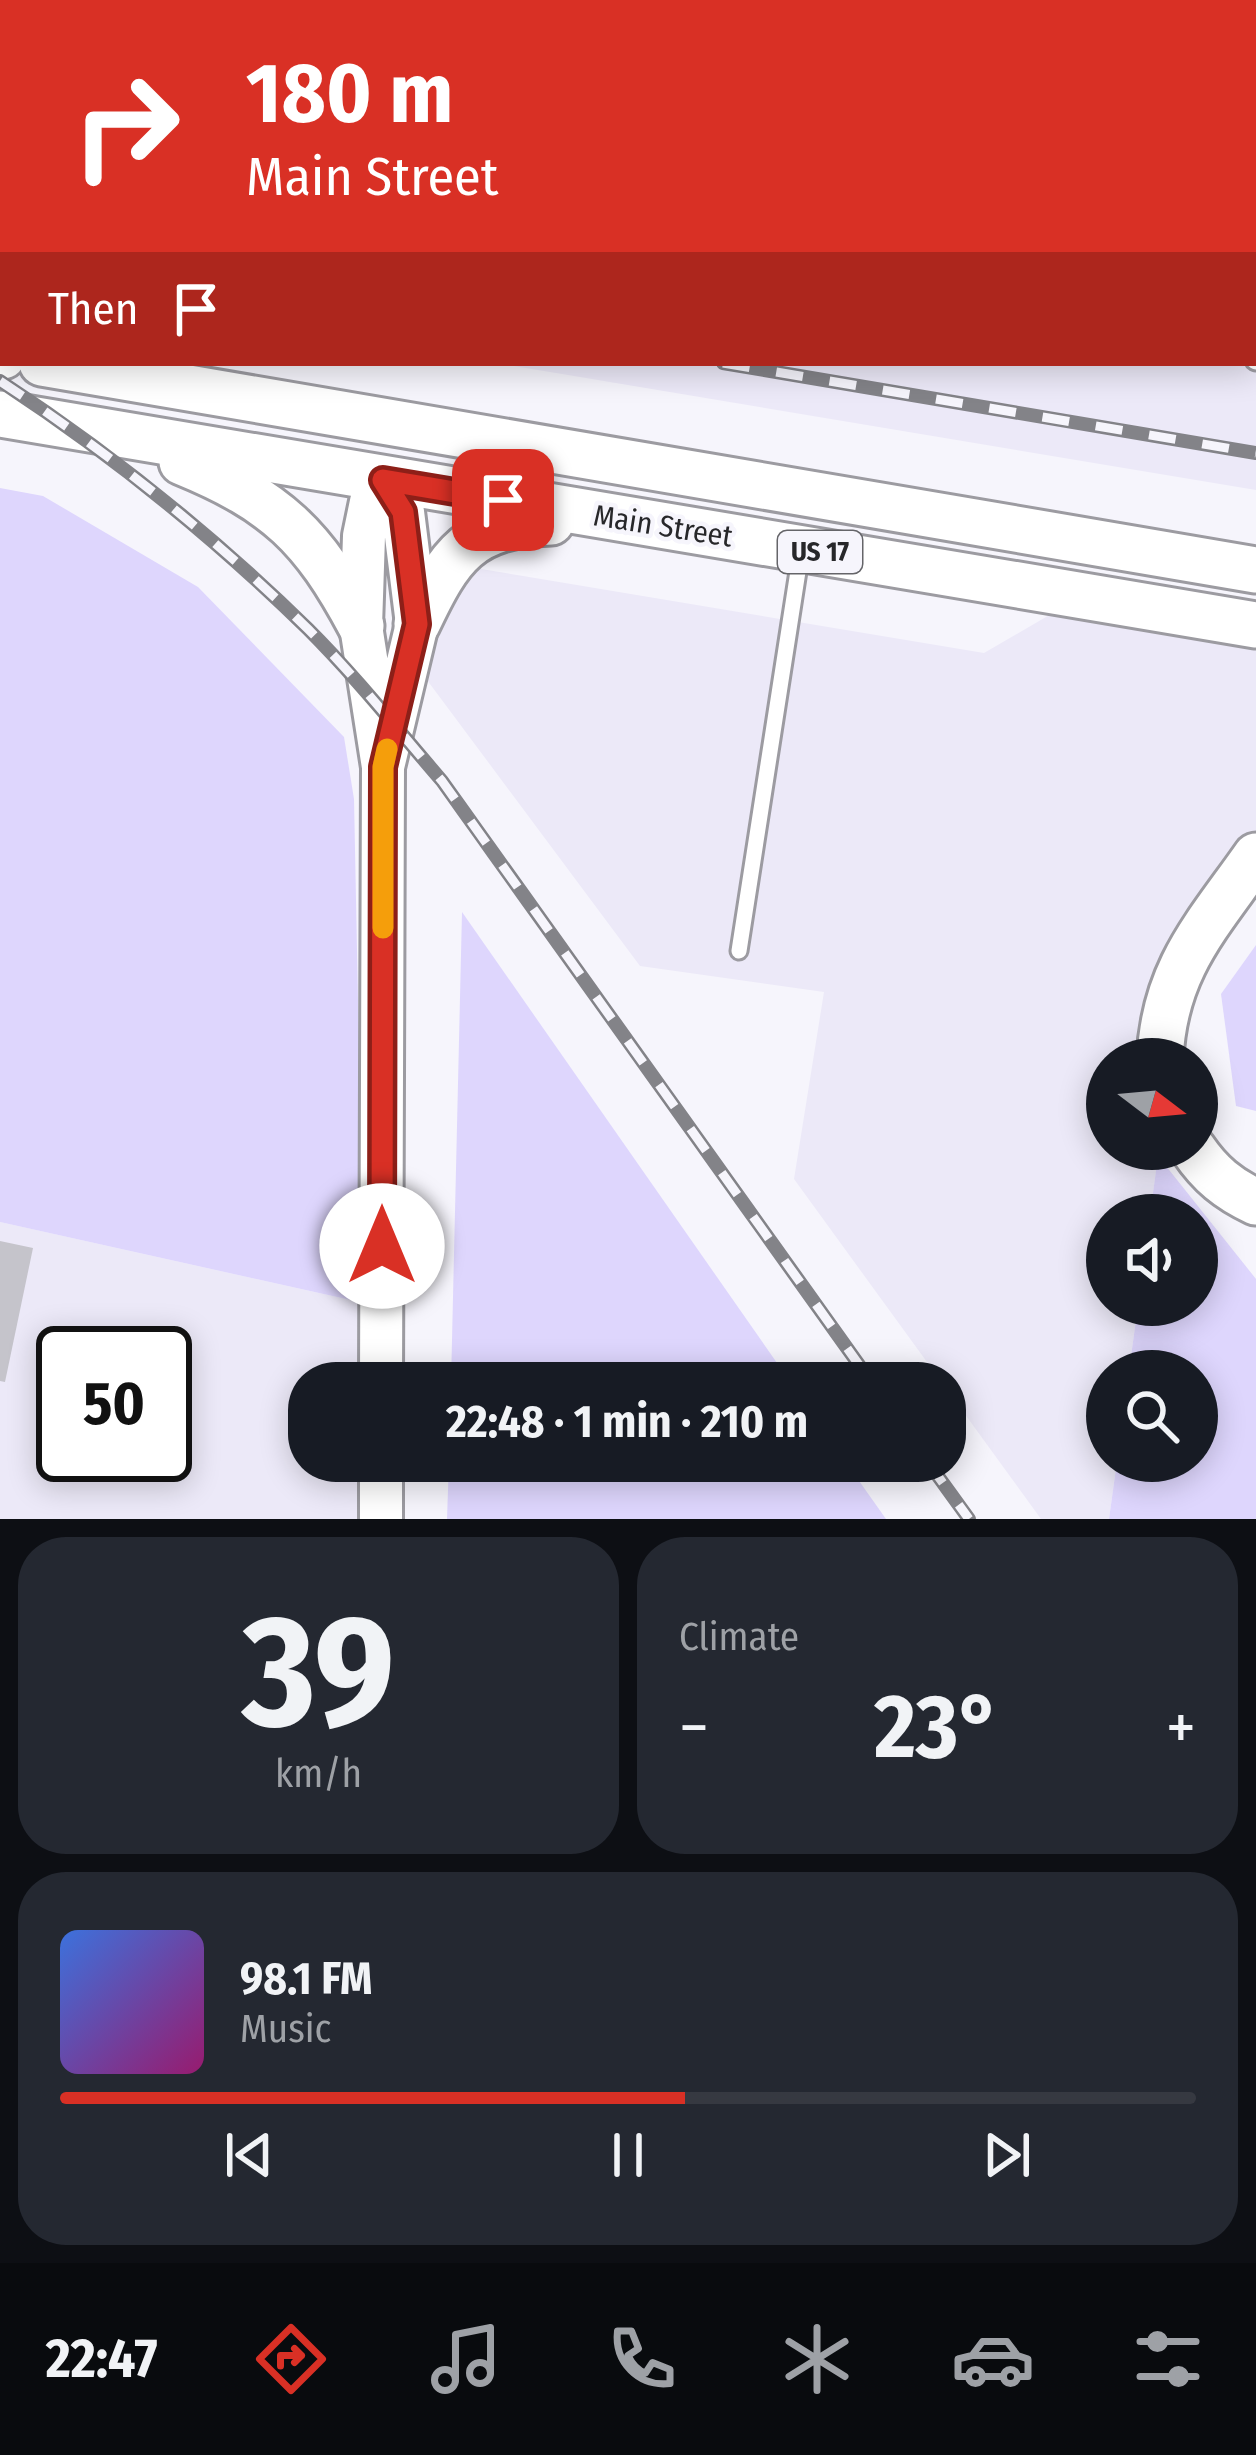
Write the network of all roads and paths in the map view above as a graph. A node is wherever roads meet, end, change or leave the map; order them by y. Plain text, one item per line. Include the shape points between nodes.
1 (59, 366) edge
2 (302, 408) junction
3 (0, 414) edge
4 (107, 432) junction
5 (464, 435) junction
6 (383, 480) junction
7 (623, 519) junction
8 (801, 549) junction
9 (1256, 570) edge
10 (417, 624) junction
11 (361, 626) junction
12 (1256, 626) edge
13 (383, 767) junction
14 (1256, 856) edge
15 (739, 951) dead end
16 (1162, 1038) edge
17 (1210, 1170) edge
18 (1256, 1202) edge
19 (381, 1362) edge
20 (381, 1482) edge
21 (381, 1519) edge

1 - 2 main road, Main Street / US 17
2 - 5 main road, Main Street / US 17
2 - 6 main road via 344,436
3 - 4 main road, Main Street / US 17
4 - 6 main road, Main Street / US 17
4 - 11 main road via 253,494 331,569
5 - 6 main road
5 - 9 main road, Main Street / US 17
6 - 7 main road, Main Street / US 17
6 - 10 main road via 403,512
6 - 11 main road via 364,536
7 - 8 main road, Main Street / US 17
7 - 10 main road via 508,524 454,556
8 - 12 main road, Main Street / US 17
8 - 15 lane
10 - 13 main road
11 - 13 main road
13 - 19 main road
14 - 16 main road via 1176,974
17 - 18 main road
20 - 21 main road

